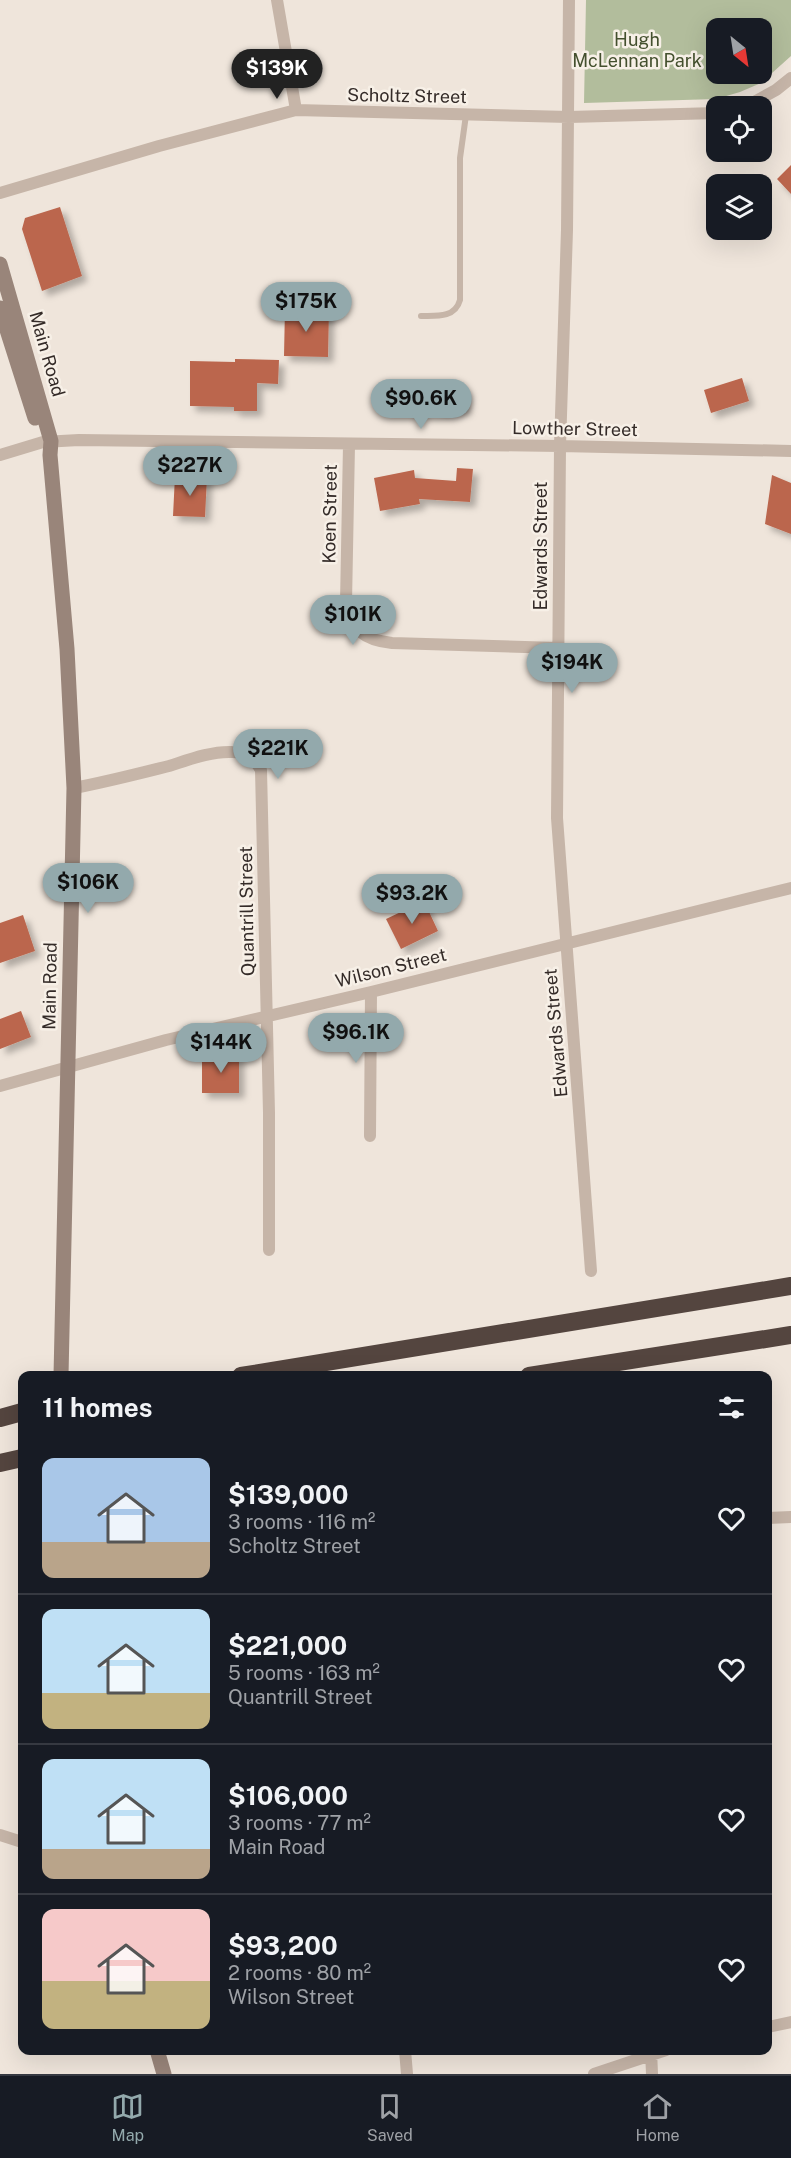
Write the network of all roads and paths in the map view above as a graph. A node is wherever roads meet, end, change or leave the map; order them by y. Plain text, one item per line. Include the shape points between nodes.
1 (277, 0) edge
2 (569, 0) edge
3 (791, 78) edge
4 (765, 96) edge
5 (296, 110) junction
6 (706, 113) edge
7 (466, 115) junction
8 (569, 117) junction
9 (0, 193) edge
10 (0, 264) edge
11 (0, 308) edge
12 (421, 316) dead end
13 (349, 444) junction
14 (48, 446) junction
15 (560, 446) junction
16 (791, 452) edge
17 (0, 456) edge
18 (558, 648) junction
19 (74, 788) junction
20 (791, 888) edge
21 (566, 943) junction
22 (371, 992) junction
23 (266, 1016) junction
24 (68, 1068) junction
25 (0, 1086) edge
26 (370, 1136) dead end
27 (269, 1250) dead end
28 (591, 1271) dead end
29 (791, 1286) edge
30 (791, 1335) edge
31 (61, 1371) edge
32 (272, 1371) edge
33 (561, 1371) edge
34 (18, 1413) edge
35 (0, 1418) edge
36 (18, 1458) edge
37 (0, 1463) edge
38 (791, 1516) edge
39 (772, 1518) edge
40 (0, 1835) edge
41 (18, 1841) edge
42 (791, 2022) edge
43 (772, 2026) edge
44 (158, 2055) edge
45 (405, 2055) edge
46 (643, 2055) edge
47 (651, 2055) edge
48 (164, 2074) edge
49 (407, 2074) edge
50 (594, 2074) edge
51 (652, 2074) edge

1 - 5 street
2 - 8 street, Edwards Street
3 - 4 street
5 - 7 street, Scholtz Street
5 - 9 street, Scholtz Street
6 - 8 street, Scholtz Street
7 - 8 street, Scholtz Street
7 - 12 lane via 460,158 460,300 452,312
8 - 15 street, Edwards Street
10 - 14 street, Main Road
11 - 14 street, Main Road
13 - 14 street, Lowther Street
13 - 15 street, Lowther Street
13 - 18 street, Koen Street via 346,603 361,633 392,643
14 - 17 street, Lowther Street
14 - 19 street, Main Road via 67,649
15 - 16 street, Lowther Street
15 - 18 street, Edwards Street
18 - 21 street, Edwards Street via 556,818
19 - 23 street, Quantrill Street via 231,752 244,753 256,762 263,780
19 - 24 street, Main Road
20 - 21 street, Wilson Street
21 - 22 street, Wilson Street
21 - 28 street, Edwards Street
22 - 23 street, Wilson Street
22 - 26 street
23 - 24 street, Wilson Street
23 - 27 street, Quantrill Street
24 - 25 street, Wilson Street
24 - 31 street, Main Road
29 - 32 highway
30 - 33 highway
34 - 35 highway
36 - 37 highway
38 - 39 street
40 - 41 street
42 - 43 street
44 - 48 street
45 - 49 street
46 - 50 street
47 - 51 street

